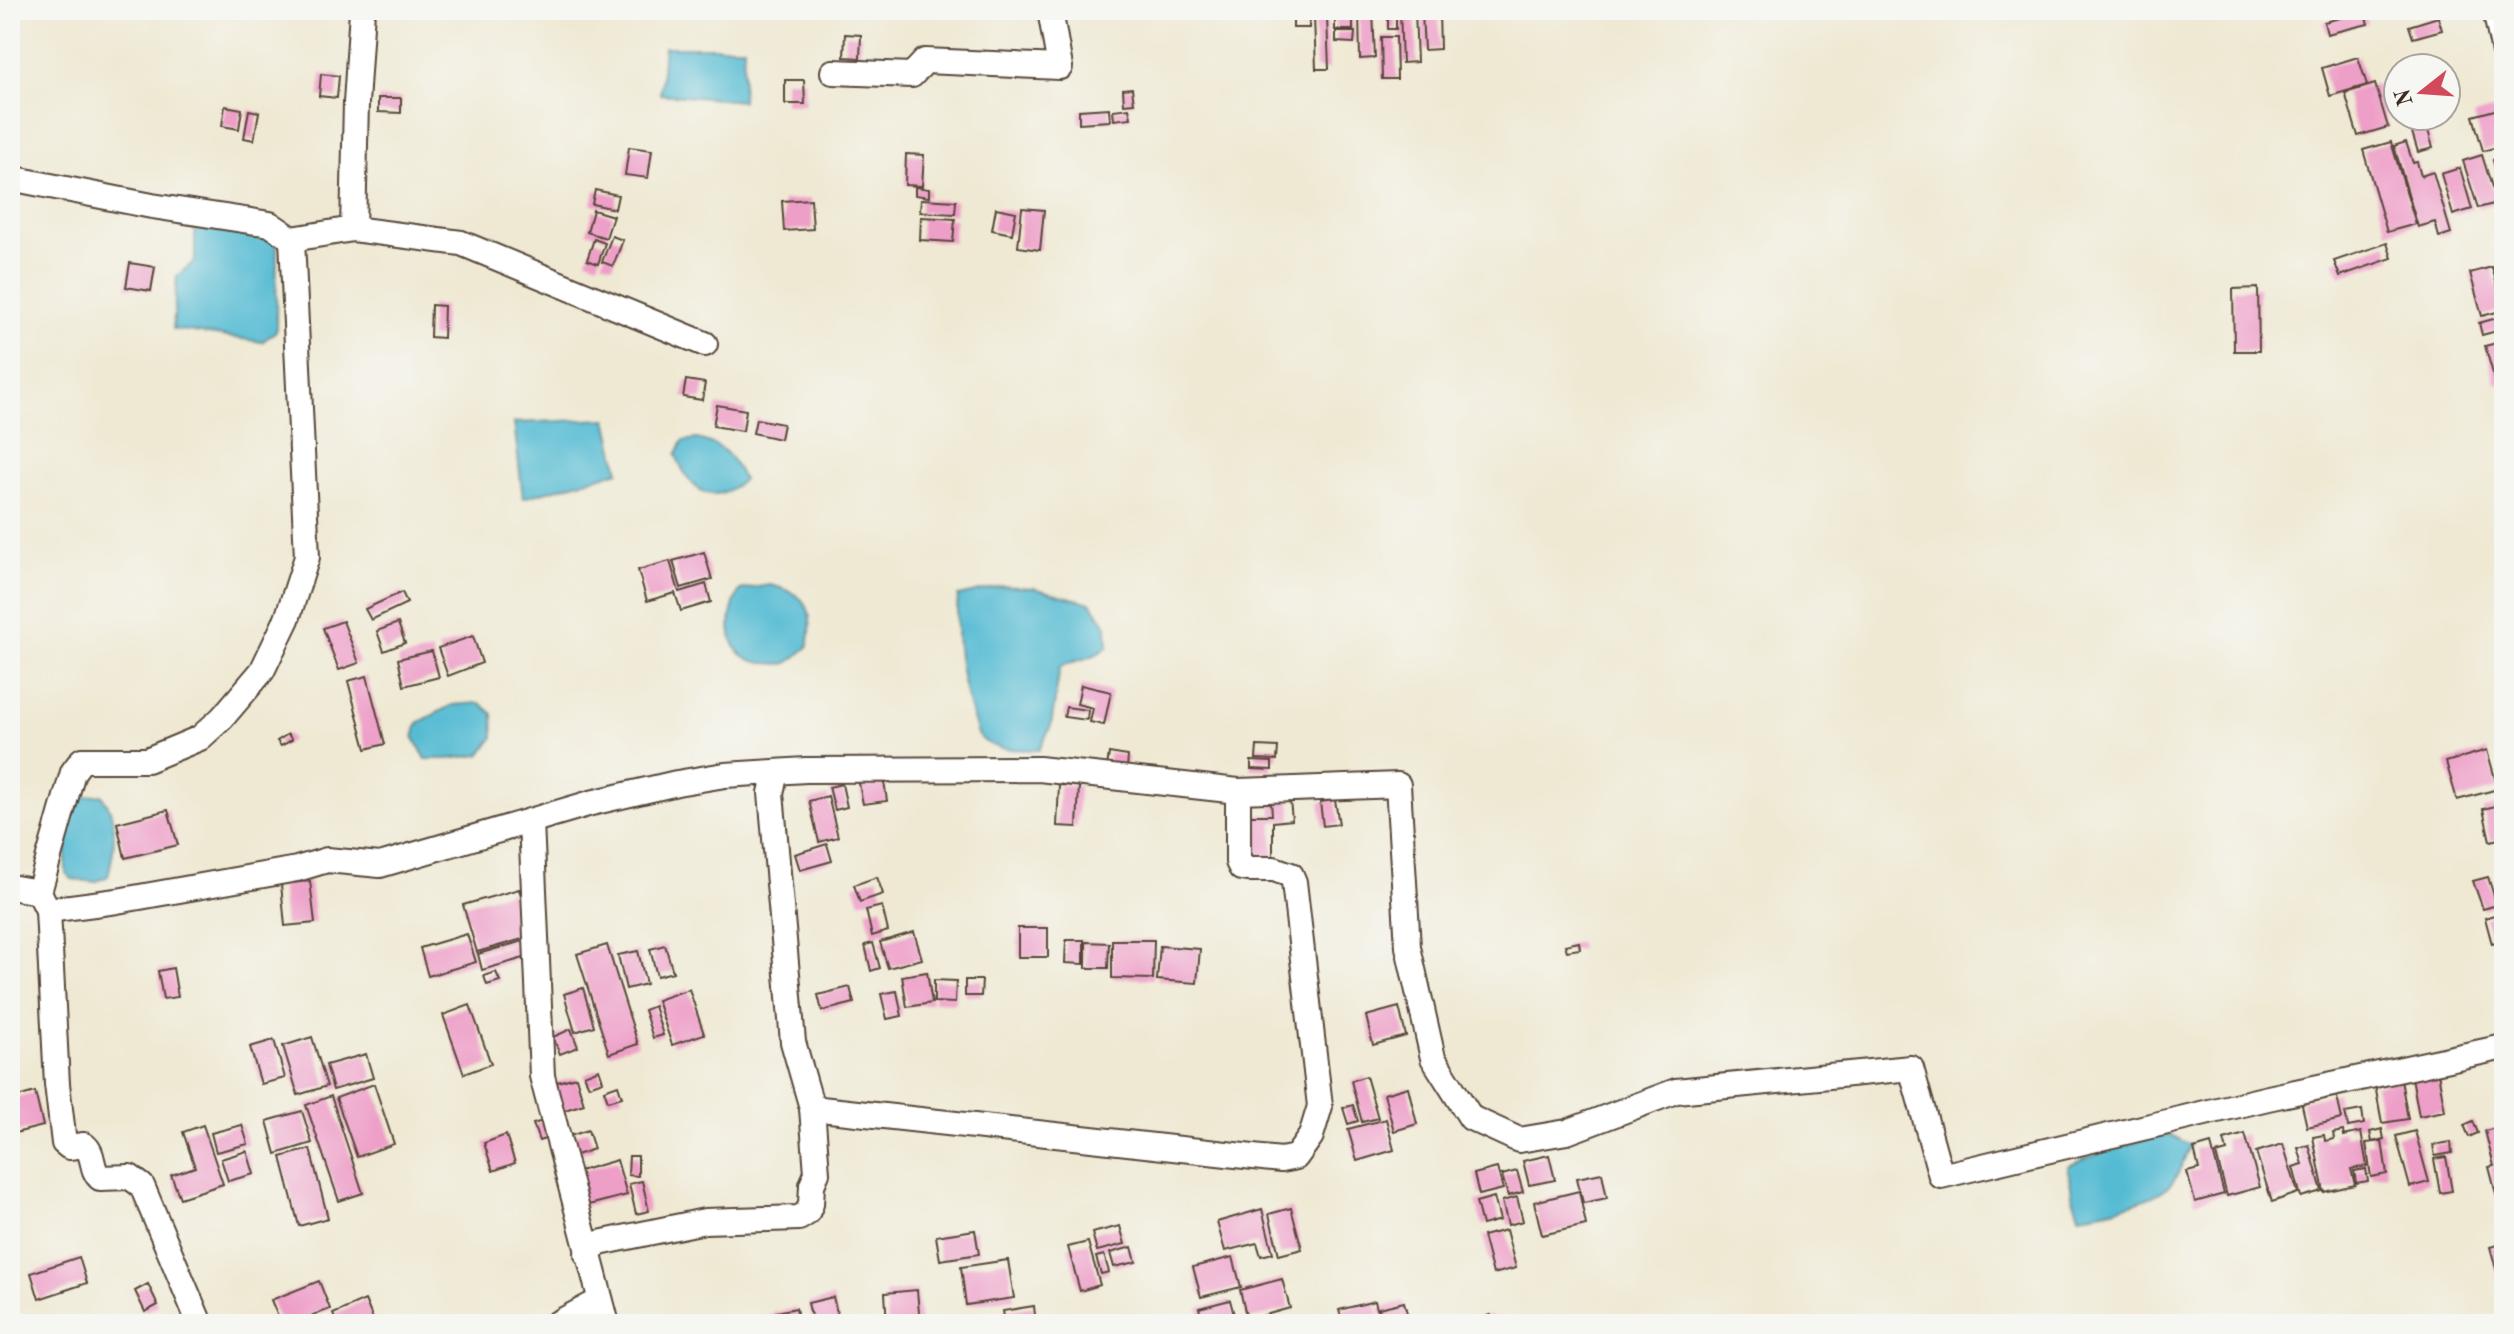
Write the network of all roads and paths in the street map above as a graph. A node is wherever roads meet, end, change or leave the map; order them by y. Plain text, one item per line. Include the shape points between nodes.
1 (362, 10) edge
2 (1050, 10) edge
3 (2495, 10) edge
4 (2504, 52) edge
5 (833, 72) dead end
6 (10, 178) edge
7 (353, 229) junction
8 (292, 239) junction
9 (705, 344) dead end
10 (776, 772) junction
11 (1238, 791) junction
12 (531, 821) junction
13 (10, 887) edge
14 (43, 901) junction
15 (2504, 1047) edge
16 (812, 1108) junction
17 (587, 1254) junction
18 (603, 1313) edge
19 (200, 1324) edge
20 (556, 1324) edge

1 - 7 street
2 - 5 street via 1060,67 925,61 912,75
3 - 4 street
6 - 8 street via 270,224
7 - 8 street
7 - 9 street via 461,243
8 - 14 street via 307,557 287,619 262,671 200,738 147,760 82,760 73,772
10 - 11 street via 1039,769
10 - 12 street via 677,783
10 - 16 street via 771,793 793,1042
11 - 15 street via 1398,785 1408,947 1433,1058 1471,1118 1519,1140 1567,1132 1676,1091 1911,1068 1941,1176
11 - 16 street via 1241,868 1286,871 1294,882 1320,1106 1311,1136 1296,1157 1281,1160
12 - 14 street via 380,865 327,860 117,901
12 - 17 street via 542,1076
13 - 14 street
14 - 19 street via 64,1143 89,1148 100,1178 130,1177 142,1186
16 - 17 street via 817,1173 807,1213 799,1218 705,1221 599,1243
17 - 18 street
18 - 20 street

